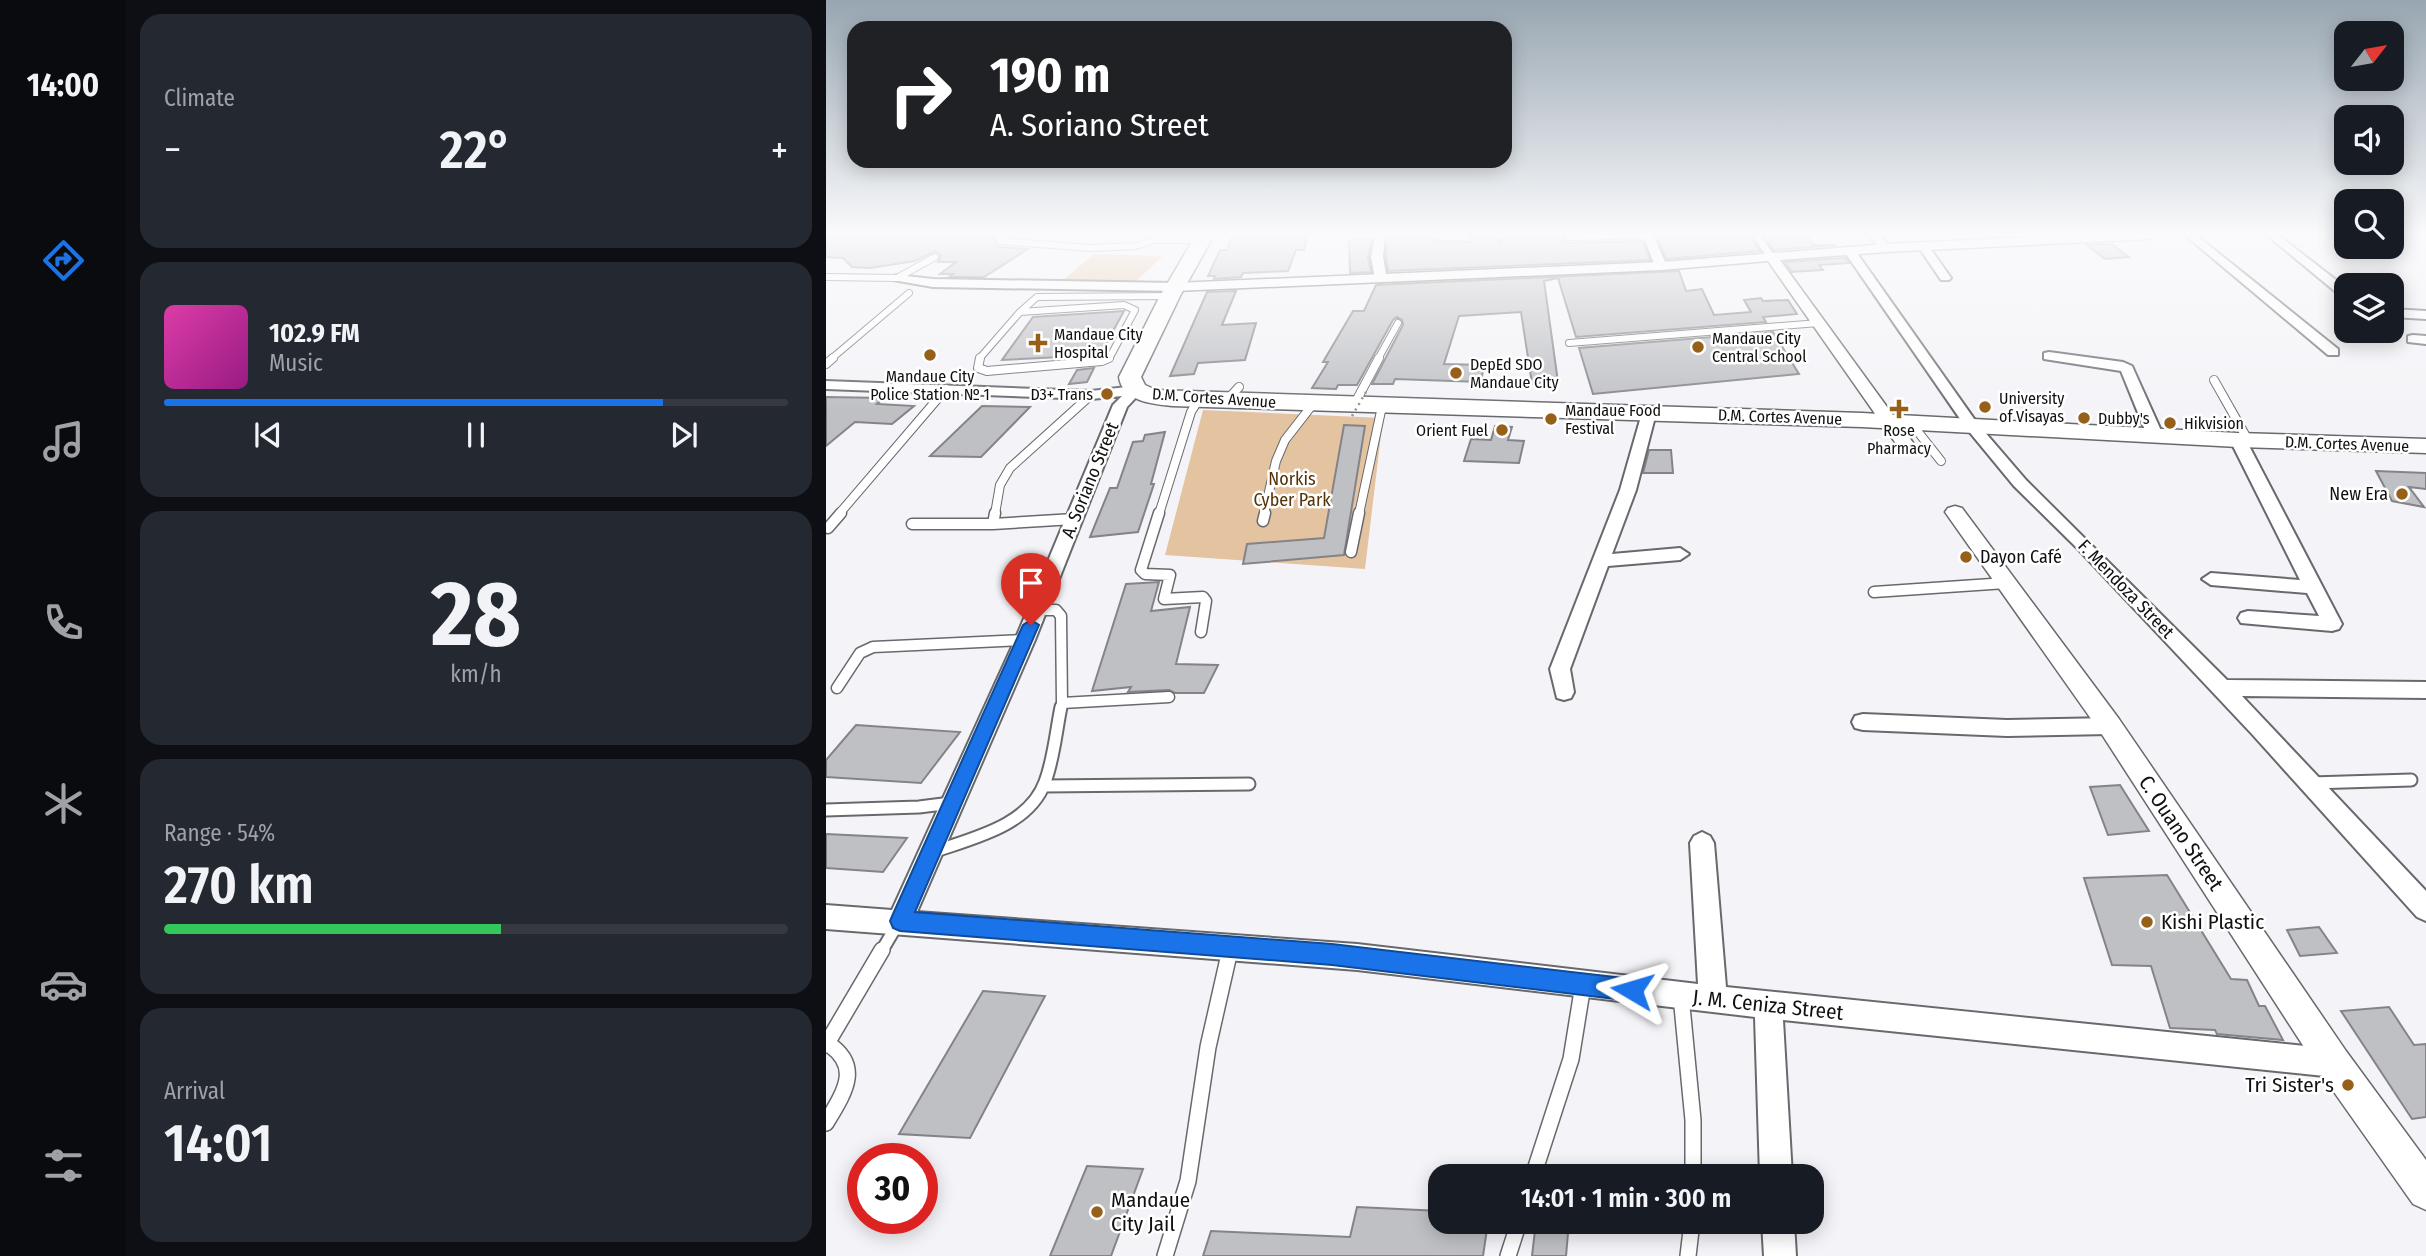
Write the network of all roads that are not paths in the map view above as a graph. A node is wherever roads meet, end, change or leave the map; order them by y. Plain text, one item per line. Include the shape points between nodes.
1 (909, 293) dead end
2 (1153, 294) edge
3 (1171, 294) edge
4 (1798, 294) edge
5 (1880, 294) edge
6 (2262, 294) edge
7 (1121, 298) junction
8 (1112, 306) junction
9 (1020, 312) junction
10 (2404, 314) edge
11 (2426, 315) edge
12 (1398, 323) dead end
13 (1819, 323) junction
14 (1569, 344) dead end
15 (2333, 352) dead end
16 (2049, 356) dead end
17 (826, 364) edge
18 (2214, 380) dead end
19 (826, 385) edge
20 (946, 389) junction
21 (1136, 390) junction
22 (1091, 395) junction
23 (1199, 399) junction
24 (1313, 404) junction
25 (1364, 405) junction
26 (1649, 413) junction
27 (1972, 426) junction
28 (1902, 429) junction
29 (2155, 435) junction
30 (2243, 440) junction
31 (2426, 446) edge
32 (1941, 461) dead end
33 (1955, 512) dead end
34 (1074, 519) junction
35 (1263, 522) dead end
36 (912, 524) dead end
37 (993, 524) junction
38 (828, 528) dead end
39 (1351, 552) dead end
40 (1679, 554) dead end
41 (1601, 561) junction
42 (2211, 579) dead end
43 (2007, 583) junction
44 (2313, 587) junction
45 (1874, 592) dead end
46 (1037, 610) junction
47 (2248, 618) dead end
48 (1201, 632) dead end
49 (1025, 640) junction
50 (837, 688) dead end
51 (2221, 688) junction
52 (2426, 690) edge
53 (1564, 692) dead end
54 (1169, 697) dead end
55 (1062, 703) junction
56 (1863, 722) dead end
57 (2110, 726) junction
58 (2411, 780) dead end
59 (2311, 783) junction
60 (1249, 784) dead end
61 (1044, 786) junction
62 (954, 802) junction
63 (826, 810) edge
64 (1702, 843) dead end
65 (929, 853) junction
66 (2426, 909) edge
67 (826, 917) edge
68 (900, 921) junction
69 (1231, 946) junction
70 (1583, 984) junction
71 (1681, 996) junction
72 (1713, 999) junction
73 (1768, 1005) junction
74 (827, 1044) edge
75 (2334, 1063) junction
76 (826, 1122) edge
77 (1537, 1164) edge
78 (1693, 1164) edge
79 (1775, 1164) edge
80 (2426, 1191) edge
81 (1514, 1234) edge
82 (1691, 1234) edge
83 (1779, 1234) edge
84 (1165, 1256) edge
85 (1507, 1256) edge
86 (1688, 1256) edge
87 (1780, 1256) edge

1 - 17 lane
2 - 7 lane
3 - 21 highway via 1130,377
4 - 13 street
5 - 27 street, F. Mendoza Street
6 - 15 street
7 - 8 lane
7 - 9 lane via 1037,298
8 - 9 lane
8 - 9 lane via 1135,310 1110,357 1102,361 987,371 978,368 978,359
10 - 11 street
12 - 25 lane
13 - 14 lane
13 - 28 street
16 - 29 street via 2123,366
18 - 30 lane
19 - 20 street
20 - 22 street
20 - 38 lane
21 - 22 street
21 - 23 highway, D.M. Cortes Avenue
21 - 34 street, A. Soriano Street via 1120,405
22 - 37 lane via 1010,468 1000,485
23 - 24 highway, D.M. Cortes Avenue via 1233,393
23 - 48 lane via 1141,570 1170,575 1164,599 1203,597
24 - 25 highway, D.M. Cortes Avenue
24 - 35 lane via 1285,440 1276,461
25 - 26 highway, D.M. Cortes Avenue
25 - 39 lane via 1381,411
26 - 28 highway, D.M. Cortes Avenue
26 - 41 street via 1628,490
27 - 28 highway, D.M. Cortes Avenue
27 - 29 highway, D.M. Cortes Avenue
27 - 51 street, F. Mendoza Street via 2020,484
28 - 32 lane
29 - 30 highway, D.M. Cortes Avenue
30 - 31 highway, D.M. Cortes Avenue
30 - 44 street
33 - 43 street, C. Ouano Street
34 - 37 lane
34 - 46 street, A. Soriano Street
36 - 37 lane
40 - 41 street
41 - 53 street via 1560,669
42 - 44 street
43 - 45 lane
43 - 57 street, C. Ouano Street
44 - 47 street via 2332,624
46 - 49 street, A. Soriano Street
46 - 55 lane via 1056,610 1061,616
49 - 50 lane via 873,647 859,653
49 - 62 street, A. Soriano Street
51 - 52 street
51 - 59 street, F. Mendoza Street
54 - 55 lane
55 - 61 lane
56 - 57 street via 2007,728
57 - 75 street, C. Ouano Street
58 - 59 lane
59 - 66 street, F. Mendoza Street
60 - 61 lane
61 - 65 lane via 1024,812 995,830
62 - 63 lane via 922,809 846,806
62 - 65 street, A. Soriano Street
64 - 72 street
65 - 68 street, A. Soriano Street
67 - 68 street, J. M. Ceniza Street
68 - 69 street, J. M. Ceniza Street
68 - 74 lane
69 - 70 street, J. M. Ceniza Street
69 - 84 lane via 1208,1047 1188,1181
70 - 71 street, J. M. Ceniza Street
70 - 77 lane via 1570,1059
71 - 72 street, J. M. Ceniza Street
71 - 78 lane
72 - 73 street, J. M. Ceniza Street
73 - 75 street, J. M. Ceniza Street
73 - 79 street
74 - 76 lane via 845,1055 847,1062 839,1102
75 - 80 street, C. Ouano Street
81 - 85 lane
82 - 86 lane
83 - 87 street

